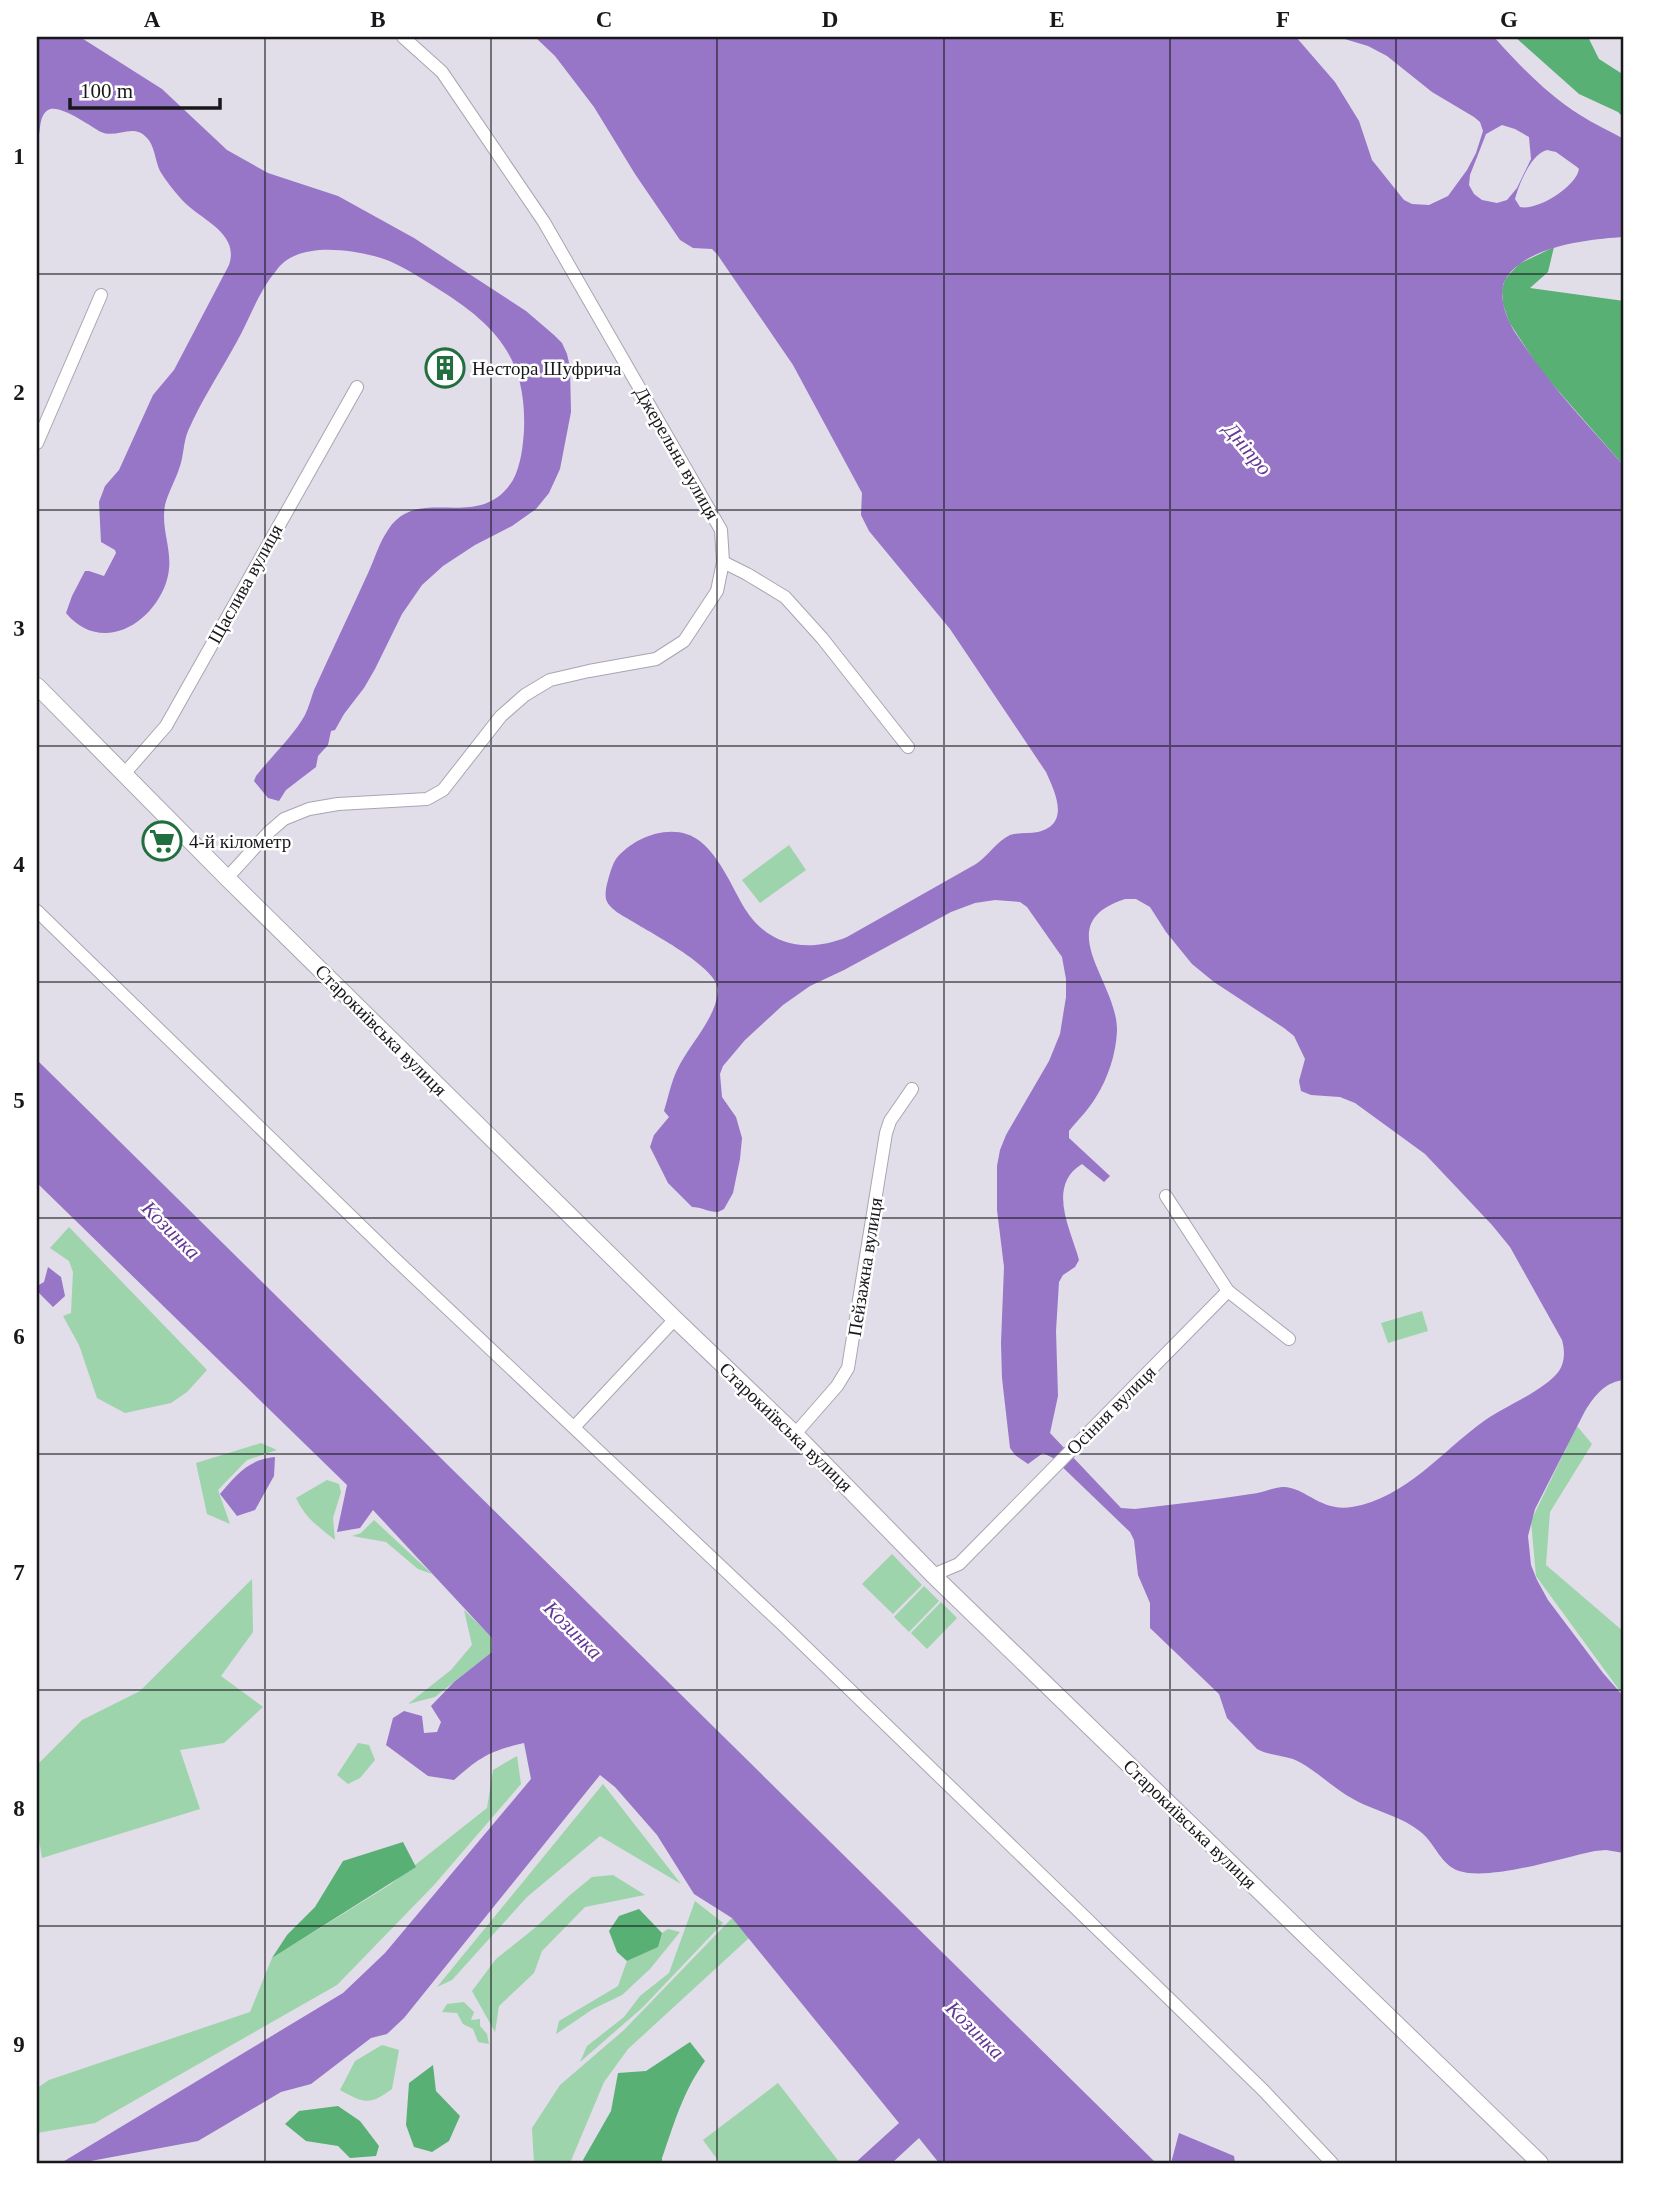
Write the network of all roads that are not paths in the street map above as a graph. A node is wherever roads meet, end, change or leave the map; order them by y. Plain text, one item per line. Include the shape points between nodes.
1 (403, 37) edge
2 (101, 295) dead end
3 (357, 387) dead end
4 (37, 443) edge
5 (723, 562) junction
6 (37, 686) edge
7 (908, 747) dead end
8 (124, 774) junction
9 (227, 878) junction
10 (37, 911) edge
11 (912, 1089) dead end
12 (1166, 1196) dead end
13 (1228, 1291) junction
14 (676, 1320) junction
15 (1289, 1339) dead end
16 (578, 1424) dead end
17 (795, 1434) junction
18 (933, 1575) junction
19 (1332, 2163) edge
20 (1540, 2163) edge

1 - 5 street, Джерельна вулиця via 442,72 544,222 721,530
2 - 4 street
3 - 8 street, Щаслива вулиця via 166,726
5 - 7 street via 785,597
5 - 9 street, Джерельна вулиця via 717,591 684,641 656,659 550,680 501,716 443,790 427,799 338,804 284,819
6 - 8 street, Старокиївська вулиця
8 - 9 street, Старокиївська вулиця
9 - 14 street, Старокиївська вулиця
10 - 19 street via 1151,1980
11 - 17 street, Пейзажна вулиця via 886,1133 848,1368
12 - 13 street
13 - 15 street
13 - 18 street, Осіння вулиця via 959,1564
14 - 16 street
14 - 17 street, Старокиївська вулиця
17 - 18 street, Старокиївська вулиця
18 - 20 street, Старокиївська вулиця

